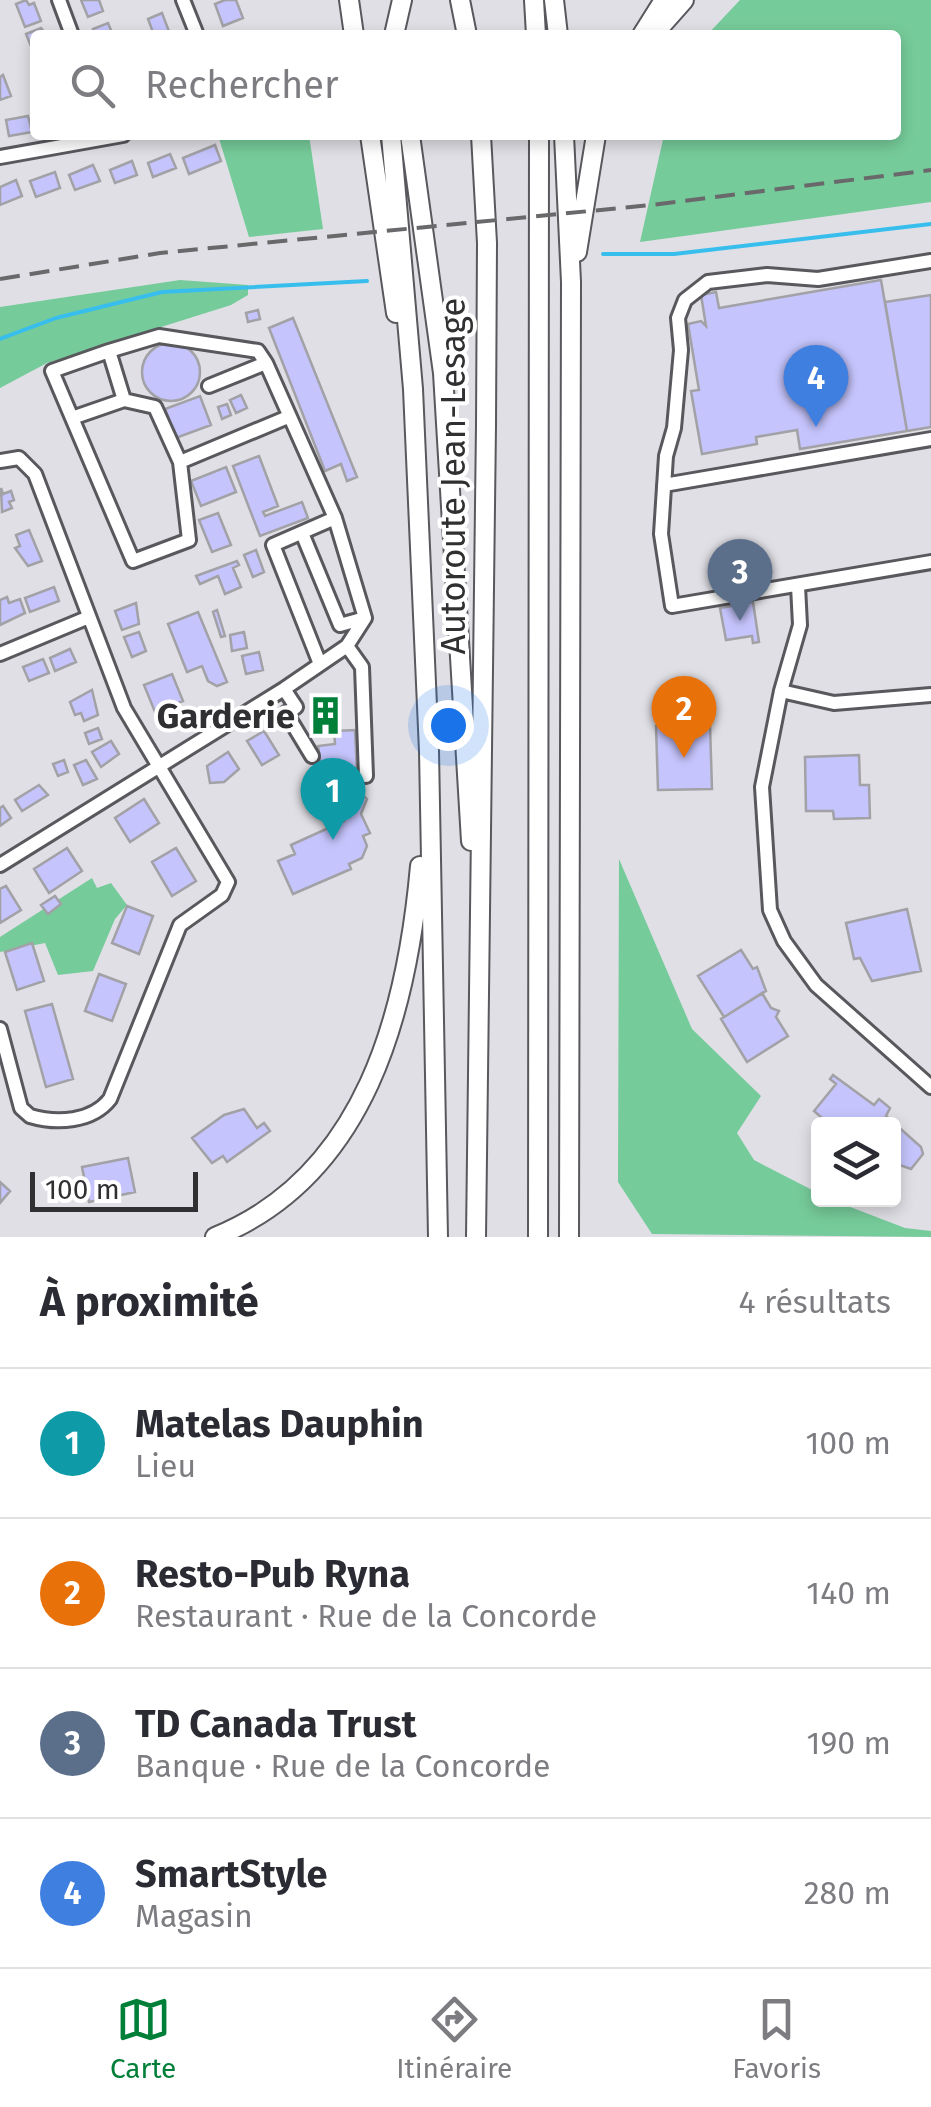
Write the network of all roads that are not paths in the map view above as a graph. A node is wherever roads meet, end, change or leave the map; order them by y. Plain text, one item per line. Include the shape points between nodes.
1 (59, 0) edge
2 (184, 0) edge
3 (406, 0) edge
4 (460, 0) edge
5 (534, 0) edge
6 (554, 0) edge
7 (664, 0) edge
8 (684, 0) edge
9 (349, 2) edge
10 (70, 30) edge
11 (194, 30) edge
12 (353, 30) edge
13 (396, 30) edge
14 (406, 30) edge
15 (466, 30) edge
16 (536, 30) edge
17 (557, 30) edge
18 (645, 30) edge
19 (657, 30) edge
20 (93, 140) edge
21 (371, 140) edge
22 (392, 140) edge
23 (411, 140) edge
24 (482, 140) edge
25 (539, 140) edge
26 (564, 140) edge
27 (595, 140) edge
28 (0, 157) edge
29 (931, 260) edge
30 (571, 282) junction
31 (109, 351) junction
32 (266, 363) junction
33 (209, 386) dead end
34 (124, 400) junction
35 (288, 417) junction
36 (72, 418) junction
37 (931, 439) edge
38 (0, 461) edge
39 (180, 462) junction
40 (416, 467) junction
41 (664, 485) junction
42 (335, 518) junction
43 (302, 532) junction
44 (931, 562) edge
45 (798, 586) junction
46 (89, 617) junction
47 (365, 618) junction
48 (347, 646) junction
49 (0, 654) edge
50 (320, 664) junction
51 (284, 689) junction
52 (781, 692) junction
53 (931, 695) edge
54 (429, 750) junction
55 (312, 756) dead end
56 (158, 768) junction
57 (366, 776) dead end
58 (0, 864) edge
59 (478, 1024) junction
60 (0, 1029) edge
61 (931, 1087) edge
62 (214, 1237) edge
63 (438, 1237) edge
64 (476, 1237) edge
65 (538, 1237) edge
66 (571, 1237) edge

1 - 10 street
2 - 11 street
3 - 13 highway
3 - 14 highway
4 - 15 highway
5 - 16 highway
6 - 17 highway
7 - 18 highway
8 - 19 highway
9 - 12 highway
20 - 28 street
21 - 40 highway
22 - 40 highway
23 - 59 highway via 443,373
24 - 59 highway, Autoroute Jean-Lesage via 487,280
25 - 65 highway
26 - 30 highway
27 - 30 highway
29 - 41 street via 818,280 768,274 697,287 678,318 681,350
30 - 66 highway
31 - 32 street via 159,336 258,351
31 - 34 street
31 - 36 street via 52,370
32 - 33 street
32 - 35 street
34 - 36 street
34 - 39 street via 156,407
35 - 39 street
35 - 42 street
36 - 39 street via 133,561 189,540
37 - 41 street
38 - 46 street via 28,463
40 - 54 highway
41 - 45 street via 661,534 672,606
42 - 43 street
42 - 47 street
43 - 47 street via 340,625
43 - 50 street via 273,545
44 - 45 street
45 - 52 street via 800,625
46 - 49 street
46 - 56 street via 124,708
47 - 48 street
48 - 50 street
48 - 57 street via 362,667
50 - 51 street
51 - 55 street via 296,707 286,712
51 - 56 street
52 - 53 street via 834,703
52 - 61 street via 762,788 770,910 816,985
54 - 62 highway via 408,966 368,1091 320,1163 254,1217
54 - 63 highway
56 - 58 street
56 - 60 street via 228,882 222,895 180,925 110,1099 86,1118 30,1116 21,1108
59 - 64 highway, Autoroute Jean-Lesage

